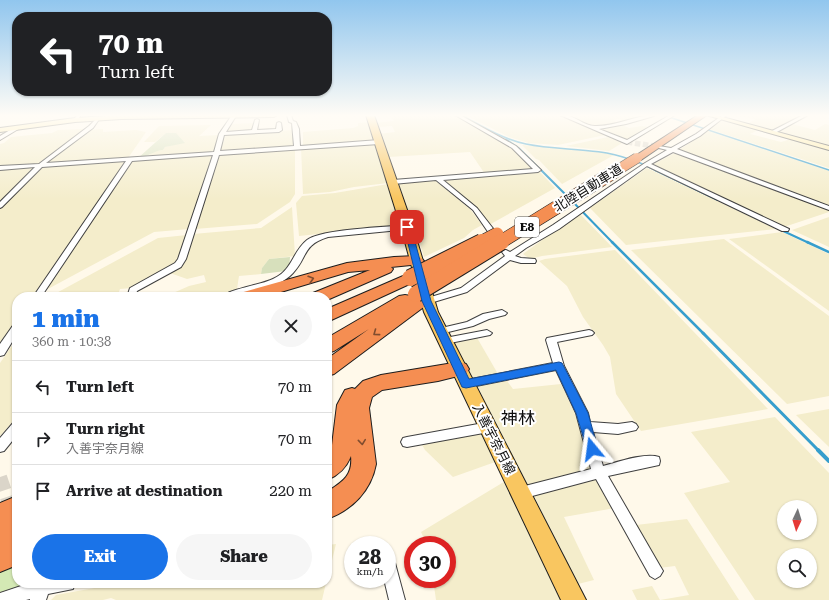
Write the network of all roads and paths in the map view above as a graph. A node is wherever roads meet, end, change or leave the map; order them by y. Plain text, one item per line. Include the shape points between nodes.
1 (70, 143) edge
2 (219, 143) edge
3 (297, 143) edge
4 (365, 143) edge
5 (379, 143) edge
6 (507, 143) edge
7 (658, 143) edge
8 (663, 143) edge
9 (686, 143) edge
10 (812, 143) edge
11 (662, 147) tunnel mouth
12 (297, 148) junction
13 (829, 148) edge
14 (674, 150) junction
15 (216, 153) junction
16 (130, 159) junction
17 (638, 159) junction
18 (41, 165) junction
19 (0, 168) edge
20 (437, 178) junction
21 (393, 182) junction
22 (0, 206) edge
23 (829, 208) edge
24 (407, 227) junction
25 (785, 229) dead end
26 (509, 233) junction
27 (509, 256) junction
28 (416, 261) junction
29 (532, 261) dead end
30 (40, 292) edge
31 (132, 292) edge
32 (242, 292) edge
33 (263, 292) edge
34 (331, 292) edge
35 (417, 292) junction
36 (502, 312) dead end
37 (332, 315) edge
38 (332, 331) edge
39 (487, 333) dead end
40 (12, 334) edge
41 (589, 334) dead end
42 (443, 336) junction
43 (332, 343) edge
44 (0, 352) edge
45 (332, 365) edge
46 (559, 366) junction
47 (462, 377) junction
48 (585, 426) junction
49 (632, 426) dead end
50 (488, 427) junction
51 (12, 432) edge
52 (407, 442) dead end
53 (0, 447) edge
54 (654, 461) dead end
55 (332, 465) edge
56 (599, 473) junction
57 (521, 493) junction
58 (332, 503) edge
59 (12, 511) edge
60 (0, 517) edge
61 (12, 529) edge
62 (0, 536) edge
63 (12, 552) edge
64 (0, 558) edge
65 (655, 571) dead end
66 (394, 588) edge
67 (40, 590) edge
68 (2, 600) edge
69 (397, 600) edge
70 (574, 600) edge

1 - 18 street
2 - 15 street
3 - 12 street
4 - 12 street
5 - 21 main road, 入善宇奈月線
6 - 20 street via 538,170
7 - 17 highway, 北陸自動車道 / E8
8 - 17 highway, 北陸自動車道 / E8
9 - 14 street
10 - 13 main road
11 - 14 street
12 - 15 street
14 - 17 street
14 - 23 street
15 - 16 street
15 - 31 street via 182,259 178,265
16 - 18 street
16 - 30 street
17 - 25 street
17 - 26 highway, 北陸自動車道 / E8, bridge
17 - 27 street via 556,227
18 - 19 street
18 - 22 street
20 - 21 street
20 - 27 street via 474,210
21 - 24 main road, 入善宇奈月線
24 - 28 main road, 入善宇奈月線
24 - 32 street via 327,235 315,239 304,249 292,271 275,282
26 - 35 highway, bridge
26 - 35 highway, bridge
27 - 29 street via 520,261
27 - 35 street via 464,290
33 -> 28 highway via 347,268
28 - 34 highway via 396,264
28 - 35 main road, 入善宇奈月線
35 - 37 highway
35 - 38 highway
35 - 42 main road, 入善宇奈月線
35 - 43 highway
35 -> 45 highway
36 - 42 street via 486,316
39 - 42 street
40 - 44 street
41 - 46 street via 550,340
42 - 47 main road, 入善宇奈月線
46 - 47 street
46 - 48 street via 582,413
47 - 50 main road, 入善宇奈月線
47 - 55 highway via 381,378 361,385 350,398 342,452
47 -> 58 highway via 424,377 370,386 359,400 358,408 363,473 355,486
48 - 49 street via 618,429
48 - 56 street
50 - 52 street
50 - 57 main road, 入善宇奈月線
51 - 53 street
54 - 56 street
56 - 57 street
56 - 65 street
57 - 70 main road, 入善宇奈月線
59 - 60 highway
61 - 62 highway
63 - 64 highway
66 - 69 street
67 - 68 street

